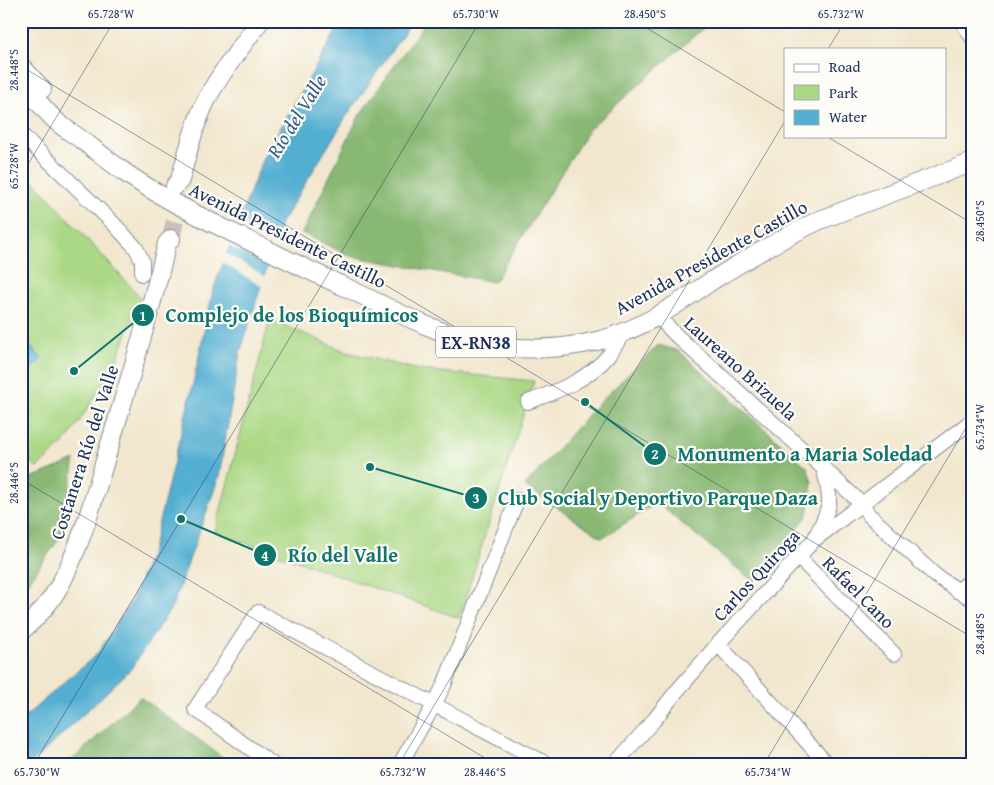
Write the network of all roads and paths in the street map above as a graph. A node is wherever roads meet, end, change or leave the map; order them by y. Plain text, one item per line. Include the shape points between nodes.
1 (260, 21) edge
2 (962, 21) edge
3 (973, 39) edge
4 (21, 66) edge
5 (21, 82) edge
6 (21, 134) edge
7 (91, 147) junction
8 (973, 162) edge
9 (179, 184) tunnel mouth
10 (167, 240) tunnel mouth
11 (142, 274) dead end
12 (658, 316) junction
13 (623, 332) junction
14 (528, 402) dead end
15 (973, 420) edge
16 (822, 467) junction
17 (517, 500) dead end
18 (861, 504) junction
19 (814, 540) junction
20 (798, 557) junction
21 (973, 579) edge
22 (957, 591) junction
23 (973, 600) edge
24 (21, 631) edge
25 (718, 644) junction
26 (894, 654) dead end
27 (434, 705) junction
28 (272, 764) edge
29 (400, 764) edge
30 (547, 764) edge
31 (615, 764) edge
32 (827, 764) edge

1 - 9 main road via 209,95
2 - 3 street
4 - 7 main road, Avenida Presidente Castillo / EX-RN38
5 - 7 main road, Avenida Presidente Castillo / EX-RN38 via 56,121
6 - 11 street via 136,248 142,260
7 - 13 main road, Avenida Presidente Castillo / EX-RN38 via 132,178 190,211 305,269 457,336 479,343 540,348 572,346
8 - 12 main road, Avenida Presidente Castillo / EX-RN38 via 802,229 742,262
10 - 24 main road, Costanera Río del Valle via 141,343 76,548 53,596 42,612
12 - 13 main road, Avenida Presidente Castillo / EX-RN38
12 - 16 street, Laureano Brizuela
13 - 14 street via 610,354 593,371 562,389
15 - 18 street, Carlos Quiroga
16 - 18 street, Laureano Brizuela
16 - 19 street via 829,502
17 - 27 street
18 - 19 street, Carlos Quiroga
18 - 22 street, Laureano Brizuela via 902,546
19 - 20 street, Carlos Quiroga
20 - 25 street, Carlos Quiroga
20 - 26 street, Rafael Cano
21 - 22 street
22 - 23 street, Laureano Brizuela
25 - 31 street, Carlos Quiroga
25 - 32 street
27 - 28 street via 258,612 195,709
27 - 29 street
27 - 30 street

